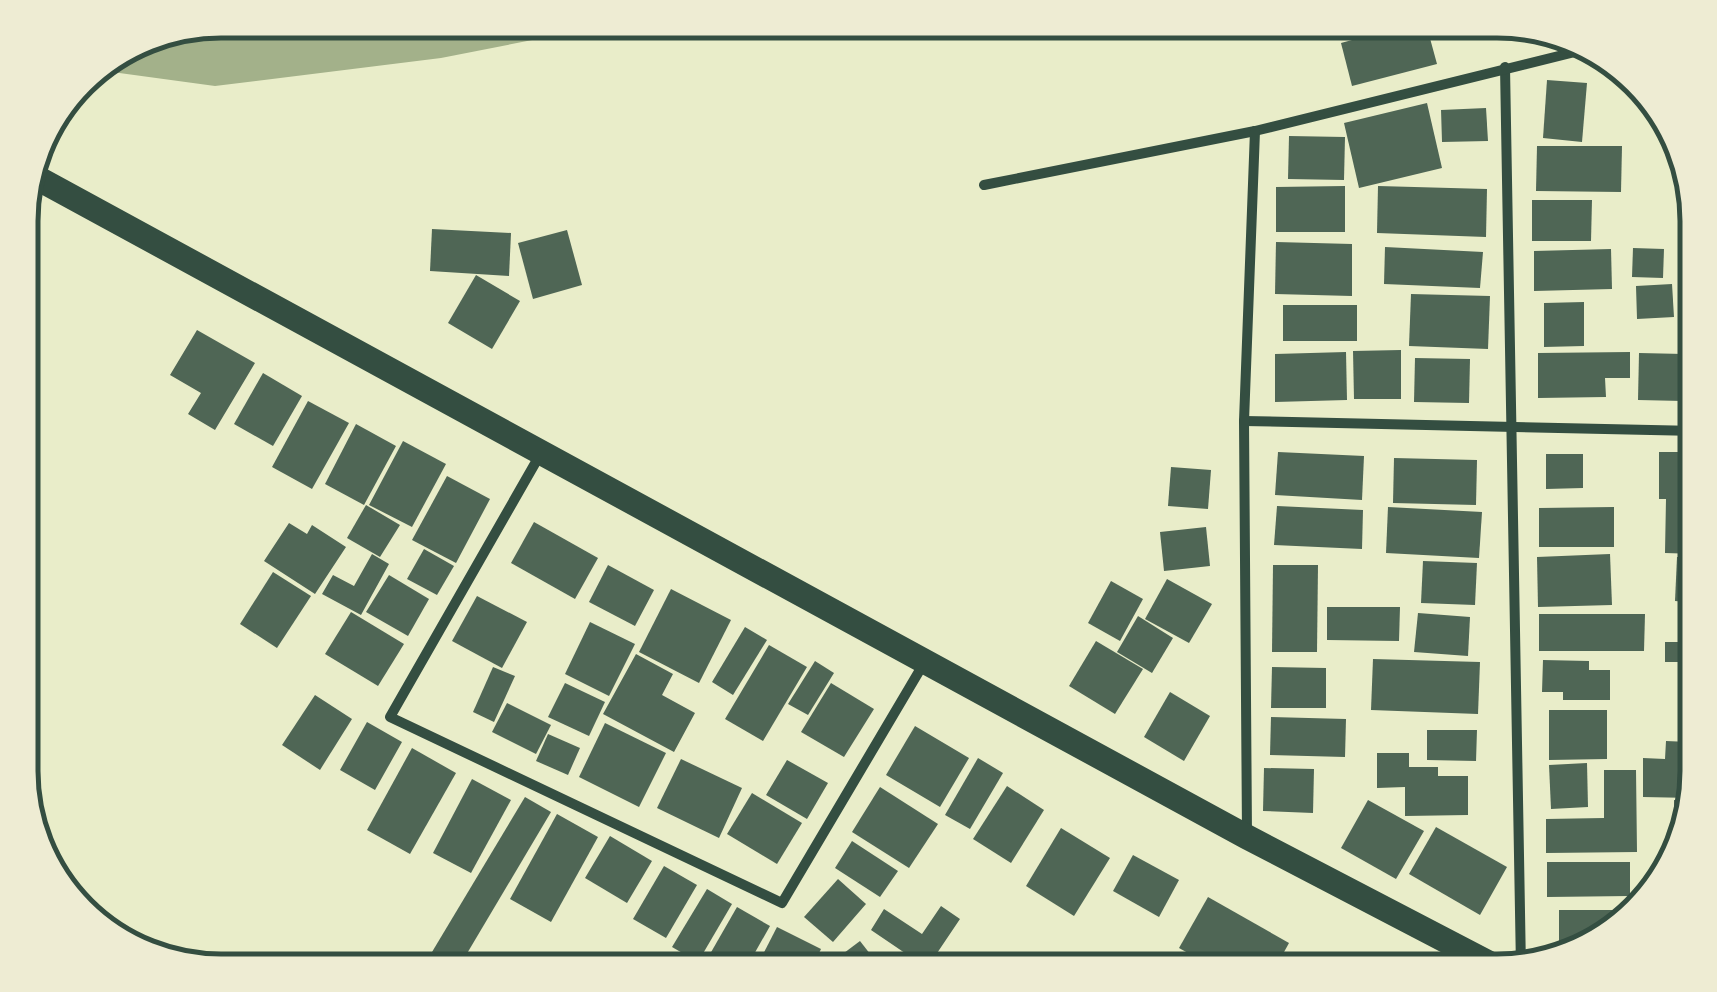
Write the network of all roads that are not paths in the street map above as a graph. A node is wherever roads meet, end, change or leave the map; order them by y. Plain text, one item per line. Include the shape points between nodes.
1 (1569, 53) edge
2 (1505, 67) junction
3 (1255, 132) junction
4 (42, 181) edge
5 (984, 184) dead end
6 (1244, 420) junction
7 (1511, 426) junction
8 (1679, 431) edge
9 (542, 453) junction
10 (925, 662) junction
11 (1247, 837) junction
12 (1521, 952) edge
13 (1471, 954) edge

1 - 2 street
2 - 3 street
2 - 7 street
3 - 5 street
3 - 6 street
4 - 9 main road
6 - 7 street
6 - 11 street
7 - 8 street
7 - 12 street
9 - 10 main road
9 - 10 street via 390,717 782,903
10 - 11 main road
11 - 13 main road

